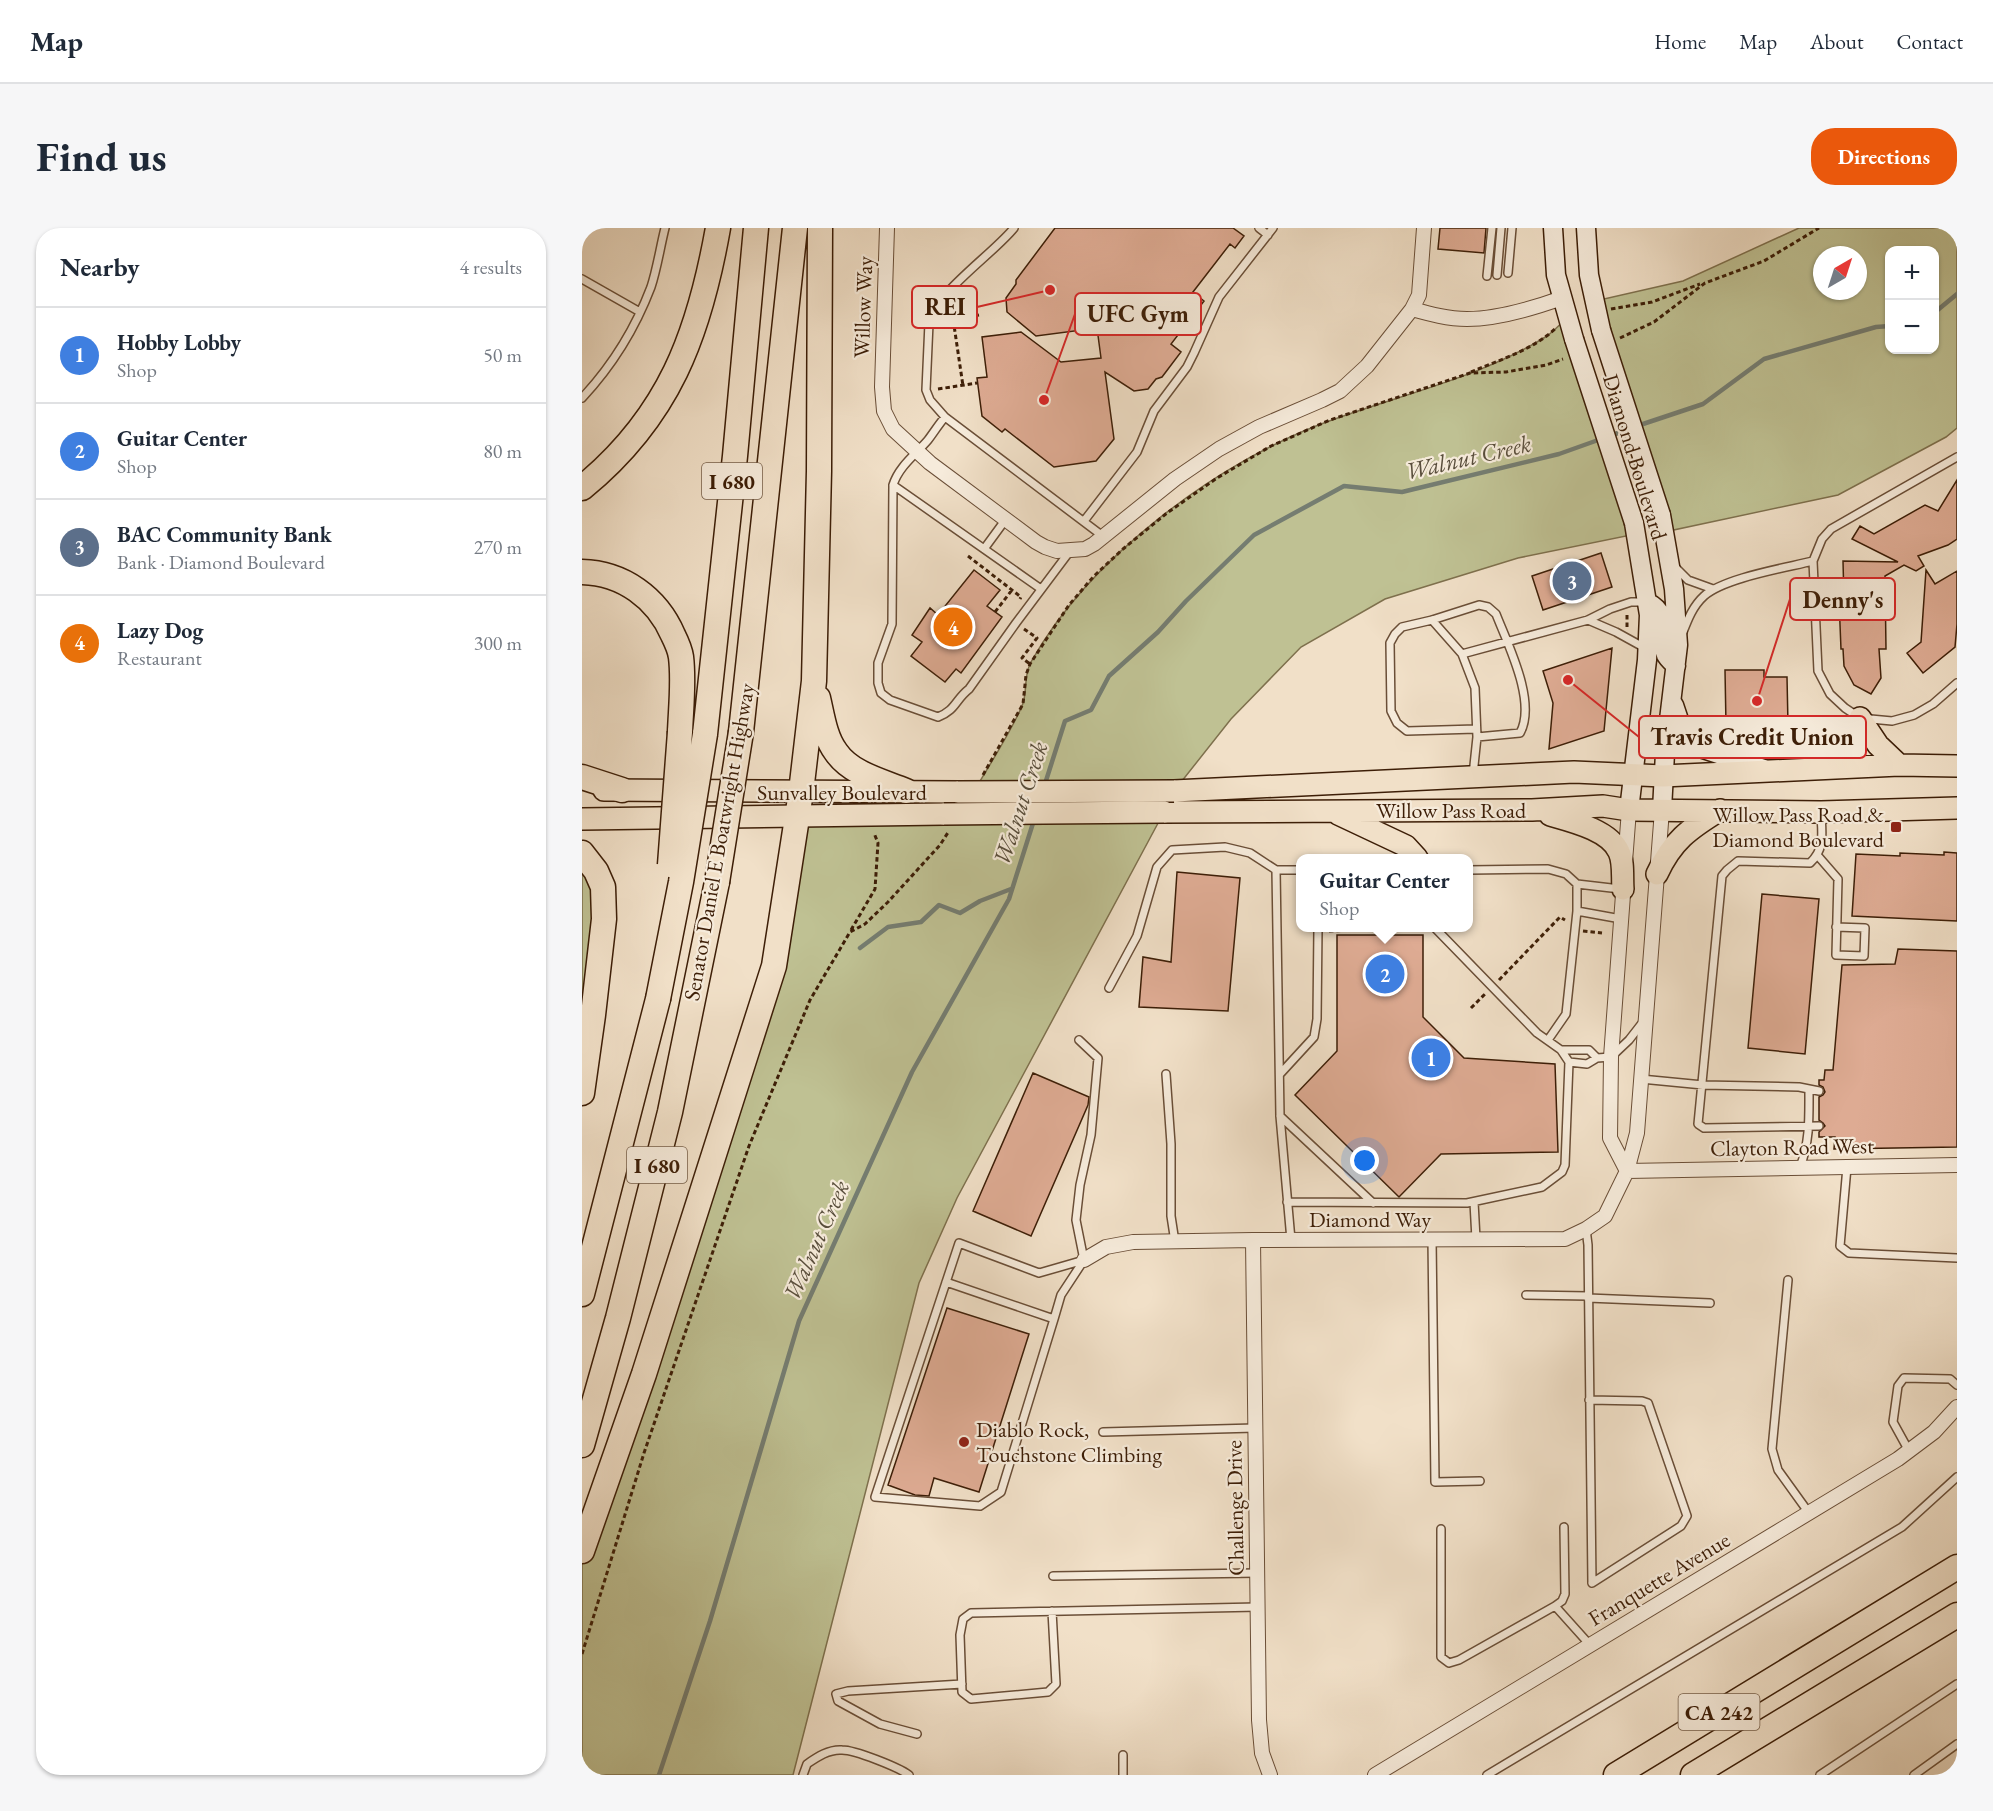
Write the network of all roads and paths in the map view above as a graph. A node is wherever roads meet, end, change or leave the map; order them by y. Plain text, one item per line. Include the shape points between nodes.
1 (665, 228) edge
2 (718, 228) edge
3 (756, 228) edge
4 (795, 228) edge
5 (820, 228) edge
6 (887, 228) edge
7 (1014, 228) edge
8 (1258, 228) edge
9 (1273, 228) edge
10 (1425, 228) edge
11 (1492, 228) edge
12 (1502, 228) edge
13 (1512, 228) edge
14 (1553, 228) edge
15 (1586, 228) edge
16 (1268, 235) junction
17 (1508, 273) dead end
18 (1497, 275) dead end
19 (1487, 276) dead end
20 (582, 279) edge
21 (1705, 282) dead end
22 (948, 292) junction
23 (1562, 298) junction
24 (1412, 309) junction
25 (1597, 311) junction
26 (640, 312) junction
27 (979, 315) dead end
28 (1567, 318) junction
29 (954, 320) junction
30 (929, 323) junction
31 (1470, 373) dead end
32 (977, 383) dead end
33 (963, 386) junction
34 (926, 390) junction
35 (582, 399) edge
36 (945, 417) junction
37 (916, 451) junction
38 (1957, 457) edge
39 (893, 485) junction
40 (582, 488) edge
41 (1006, 519) junction
42 (1084, 521) junction
43 (1104, 537) junction
44 (984, 549) junction
45 (1070, 551) junction
46 (968, 556) dead end
47 (1669, 561) junction
48 (1813, 561) junction
49 (582, 573) edge
50 (1041, 589) junction
51 (1713, 589) junction
52 (1012, 590) junction
53 (1647, 602) junction
54 (1627, 611) dead end
55 (995, 612) dead end
56 (1432, 620) junction
57 (1588, 620) junction
58 (1016, 623) junction
59 (1627, 632) dead end
60 (1507, 642) junction
61 (1678, 645) junction
62 (1648, 649) junction
63 (1462, 654) junction
64 (1030, 664) dead end
65 (1676, 666) junction
66 (814, 681) junction
67 (1957, 683) edge
68 (1672, 697) junction
69 (1860, 718) junction
70 (1476, 729) junction
71 (1477, 737) junction
72 (1899, 765) junction
73 (1957, 766) edge
74 (1768, 770) junction
75 (1632, 775) junction
76 (1663, 776) junction
77 (582, 777) edge
78 (1473, 777) junction
79 (582, 789) edge
80 (622, 790) junction
81 (906, 791) junction
82 (801, 792) junction
83 (958, 792) joint
84 (1957, 808) edge
85 (1532, 810) junction
86 (1629, 810) junction
87 (1662, 810) junction
88 (1720, 810) junction
89 (1332, 811) junction
90 (1821, 812) junction
91 (944, 814) joint
92 (867, 815) junction
93 (798, 816) junction
94 (582, 819) edge
95 (582, 853) edge
96 (1413, 854) edge
97 (1818, 856) junction
98 (1276, 870) junction
99 (1296, 870) edge
100 (1473, 870) edge
101 (1657, 874) junction
102 (1577, 884) junction
103 (1623, 889) junction
104 (1576, 912) junction
105 (1621, 919) junction
106 (1575, 926) junction
107 (1836, 927) junction
108 (850, 932) dead end
109 (1318, 932) edge
110 (1440, 932) edge
111 (1602, 933) dead end
112 (1492, 987) junction
113 (1109, 988) dead end
114 (658, 999) junction
115 (1472, 1008) dead end
116 (1645, 1020) junction
117 (1078, 1040) dead end
118 (1548, 1040) junction
119 (1562, 1050) junction
120 (1604, 1057) junction
121 (1569, 1062) junction
122 (1166, 1074) dead end
123 (1280, 1074) junction
124 (1641, 1078) junction
125 (1702, 1085) junction
126 (1809, 1090) junction
127 (1819, 1091) dead end
128 (582, 1093) edge
129 (1280, 1116) junction
130 (1819, 1126) dead end
131 (1809, 1127) junction
132 (1957, 1165) edge
133 (1847, 1167) junction
134 (1800, 1168) junction
135 (1627, 1171) junction
136 (1287, 1202) junction
137 (1474, 1202) junction
138 (1373, 1203) junction
139 (1586, 1229) junction
140 (1432, 1239) junction
141 (1476, 1239) junction
142 (1253, 1240) junction
143 (1290, 1240) junction
144 (1175, 1242) junction
145 (1957, 1258) edge
146 (1084, 1260) junction
147 (1788, 1280) dead end
148 (946, 1282) junction
149 (582, 1294) edge
150 (1526, 1295) dead end
151 (1588, 1297) junction
152 (1710, 1303) dead end
153 (1054, 1318) junction
154 (1957, 1385) edge
155 (1589, 1400) junction
156 (1957, 1407) edge
157 (1255, 1428) junction
158 (1103, 1432) dead end
159 (582, 1445) edge
160 (1909, 1451) junction
161 (1957, 1477) edge
162 (1480, 1481) dead end
163 (1809, 1512) junction
164 (1564, 1527) dead end
165 (1442, 1529) dead end
166 (582, 1551) edge
167 (1957, 1551) edge
168 (1957, 1567) edge
169 (1257, 1574) junction
170 (1053, 1576) dead end
171 (1556, 1606) junction
172 (1258, 1607) junction
173 (1052, 1611) junction
174 (1957, 1615) edge
175 (1957, 1622) edge
176 (1590, 1645) junction
177 (1822, 1649) junction
178 (1845, 1683) junction
179 (962, 1684) junction
180 (1957, 1684) edge
181 (917, 1734) dead end
182 (1957, 1744) edge
183 (1123, 1755) dead end
184 (803, 1775) edge
185 (909, 1775) edge
186 (1123, 1775) edge
187 (1270, 1775) edge
188 (1375, 1775) edge
189 (1487, 1775) edge
190 (1616, 1775) edge
191 (1693, 1775) edge
192 (1820, 1775) edge
193 (1914, 1775) edge

1 - 26 lane via 651,287
2 - 40 highway via 694,331 679,366 654,412 625,448
3 - 114 highway, Senator Daniel E Boatwright Highway / I 680, bridge via 705,734
4 - 159 highway, Senator Daniel E Boatwright Highway / I 680, bridge via 741,732 717,882 670,1112
5 - 66 highway
6 - 37 street, Willow Way via 882,403 892,429
7 - 22 lane
8 - 16 lane
9 - 16 lane
10 - 24 street via 1419,295
11 - 19 lane
12 - 18 lane
13 - 17 lane
14 - 23 main road, Diamond Boulevard via 1556,275
15 - 25 main road, Diamond Boulevard via 1589,275
16 - 42 lane via 1219,297 1194,353 1154,411 1137,452
20 - 26 lane
21 - 25 path via 1652,302
22 - 29 path
22 - 30 lane via 931,312
23 - 24 street via 1468,319
23 - 28 main road, Diamond Boulevard
24 - 43 street via 1367,366 1340,390 1219,449
25 - 47 main road, Diamond Boulevard, bridge via 1661,515
26 - 35 lane via 629,337
27 - 29 path
28 - 31 path via 1549,335
28 - 53 main road, Diamond Boulevard, bridge via 1634,523
29 - 30 path
29 - 33 path
30 - 34 lane
32 - 33 path
33 - 34 path
34 - 36 lane
36 - 37 lane
36 - 42 lane
37 - 39 lane
37 - 41 street, Willow Way
38 - 48 lane via 1831,529
39 - 44 lane
39 - 58 lane via 892,624 877,672 881,693 938,717 951,712
41 - 44 lane
41 - 45 street, Willow Way via 1045,547
42 - 43 lane
43 - 45 street via 1085,549
44 - 50 lane
45 - 50 lane
46 - 52 path
47 - 51 lane via 1688,580
47 - 61 main road, Diamond Boulevard
48 - 51 lane
48 - 69 lane via 1818,671 1830,694
49 - 114 highway, bridge via 604,575 649,598 667,621 681,655 681,732
50 - 58 lane
51 - 61 lane via 1690,614
52 - 55 path
52 - 58 path via 1021,597 1007,616
53 - 57 lane via 1631,602
53 - 62 main road, Diamond Boulevard
53 - 65 main road via 1661,613 1666,656
54 - 59 path
56 - 60 lane via 1479,605 1488,607 1496,614
56 - 63 lane
56 - 70 lane via 1402,627 1390,643 1391,711 1407,731
57 - 60 lane
57 - 62 lane
58 - 64 path via 1037,638 1022,658
60 - 63 lane
60 - 71 lane via 1522,685 1526,724 1520,734
61 - 65 main road, Diamond Boulevard
62 - 75 main road, Diamond Boulevard
63 - 70 lane via 1475,688
65 - 68 main road, Diamond Boulevard
66 - 81 highway via 835,752 850,767
66 - 82 highway
67 - 69 lane via 1914,715 1892,721
68 - 74 main road via 1684,735 1697,747
68 - 76 main road, Diamond Boulevard
69 - 72 main road via 1878,745
70 - 71 lane
71 - 78 lane
72 - 73 main road, Willow Pass Road
72 - 74 main road, Willow Pass Road
74 - 76 main road, Willow Pass Road
75 - 76 main road, Willow Pass Road
75 - 78 main road, Willow Pass Road via 1574,772
75 - 86 main road, Diamond Boulevard
76 - 87 main road, Diamond Boulevard
77 - 80 highway
78 - 83 main road, Willow Pass Road, bridge via 1174,791
79 - 80 main road, Sunvalley Boulevard
80 - 82 main road, Sunvalley Boulevard
81 - 82 main road, Sunvalley Boulevard
81 - 83 main road, Sunvalley Boulevard
82 - 93 highway
84 - 90 main road, Willow Pass Road
85 - 86 main road, Willow Pass Road via 1603,806
85 - 89 main road, Willow Pass Road
85 - 103 main road via 1579,823 1615,844 1620,854
86 - 87 main road, Willow Pass Road
86 - 103 street
87 - 88 main road, Willow Pass Road
87 - 101 street, Diamond Way
88 - 90 main road, Willow Pass Road
88 - 101 main road via 1680,838 1666,854
89 - 91 main road, Willow Pass Road, bridge
89 - 96 main road via 1406,846
90 - 97 lane via 1822,844
91 - 92 main road, Sunvalley Boulevard
92 - 93 main road, Sunvalley Boulevard
92 - 108 path via 878,843 875,889
93 - 94 main road, Sunvalley Boulevard
93 - 166 highway via 766,995 644,1374
95 - 128 highway via 603,887 604,919
97 - 107 lane via 1838,879
97 - 125 lane via 1809,863 1737,861 1722,876
98 - 99 lane
98 - 113 lane via 1250,853 1225,847 1172,850 1156,867 1137,936
98 - 123 lane
100 - 102 lane via 1548,869 1566,874
101 - 116 street, Diamond Way
102 - 103 lane
102 - 104 lane
103 - 105 street
104 - 105 lane
104 - 106 lane
105 - 120 street
106 - 111 path
106 - 112 path via 1560,917
106 - 118 lane via 1566,1014
107 - 107 lane via 1836,955 1863,960 1865,928
109 - 123 lane via 1314,1037
110 - 112 lane
112 - 115 path
112 - 118 lane
114 - 149 highway, Senator Daniel E Boatwright Highway / I 680
116 - 120 lane via 1629,1040
116 - 124 street, Diamond Way
117 - 146 lane via 1098,1058 1091,1135 1076,1220
118 - 119 lane
119 - 120 lane via 1589,1050
119 - 121 lane
120 - 121 lane via 1587,1064
120 - 135 street via 1610,1138
121 - 137 lane via 1562,1172 1542,1186
122 - 144 lane
123 - 129 lane
124 - 125 lane
124 - 135 street, Diamond Way via 1637,1133
125 - 126 lane
125 - 131 lane via 1698,1124 1704,1128
126 - 127 lane
126 - 131 lane
129 - 136 lane
129 - 138 lane
130 - 131 lane
131 - 134 lane
132 - 133 street, Clayton Road West
133 - 134 street, Clayton Road West
133 - 145 lane via 1840,1246 1849,1253
134 - 135 street, Clayton Road West
135 - 139 street, Diamond Way via 1605,1216
136 - 138 lane
136 - 143 lane
137 - 138 lane
137 - 141 lane
139 - 141 street, Diamond Way via 1565,1239
139 - 151 lane
140 - 141 street, Diamond Way
140 - 143 street, Diamond Way
140 - 162 lane via 1435,1482
142 - 143 street, Diamond Way
142 - 144 street, Diamond Way
142 - 157 street, Challenge Drive
144 - 146 street, Diamond Way via 1133,1242 1106,1247
146 - 148 lane via 1039,1273 959,1243
146 - 153 lane via 1061,1295
147 - 163 lane via 1772,1449 1778,1470
148 - 153 lane
148 - 153 lane via 875,1497 980,1506 1001,1492
150 - 151 lane
151 - 152 lane
151 - 155 lane
154 - 160 lane via 1950,1379 1904,1378 1898,1386 1893,1422
155 - 155 lane via 1648,1403 1687,1516 1680,1526 1592,1583
156 - 160 street, Franquette Avenue
157 - 158 lane
157 - 169 street, Challenge Drive
160 - 163 street, Franquette Avenue
161 - 189 lane via 1902,1527
163 - 176 street, Franquette Avenue
164 - 171 lane via 1565,1594
165 - 171 lane via 1441,1657 1449,1663
167 - 177 highway
168 - 177 highway, CA 242
169 - 170 lane
169 - 172 street, Challenge Drive
171 - 176 lane
172 - 173 lane
172 - 187 street, Challenge Drive via 1259,1720
173 - 179 lane via 971,1613 963,1619
173 - 179 lane via 1056,1684 1048,1692 971,1699 962,1692
174 - 178 highway, CA 242
175 - 178 highway
176 - 188 street, Franquette Avenue
177 - 190 highway, CA 242
178 - 191 highway, CA 242
179 - 181 lane via 836,1694 838,1701 880,1724
180 - 192 lane
182 - 193 lane
183 - 186 lane
184 - 185 lane via 807,1764 822,1754 841,1749

